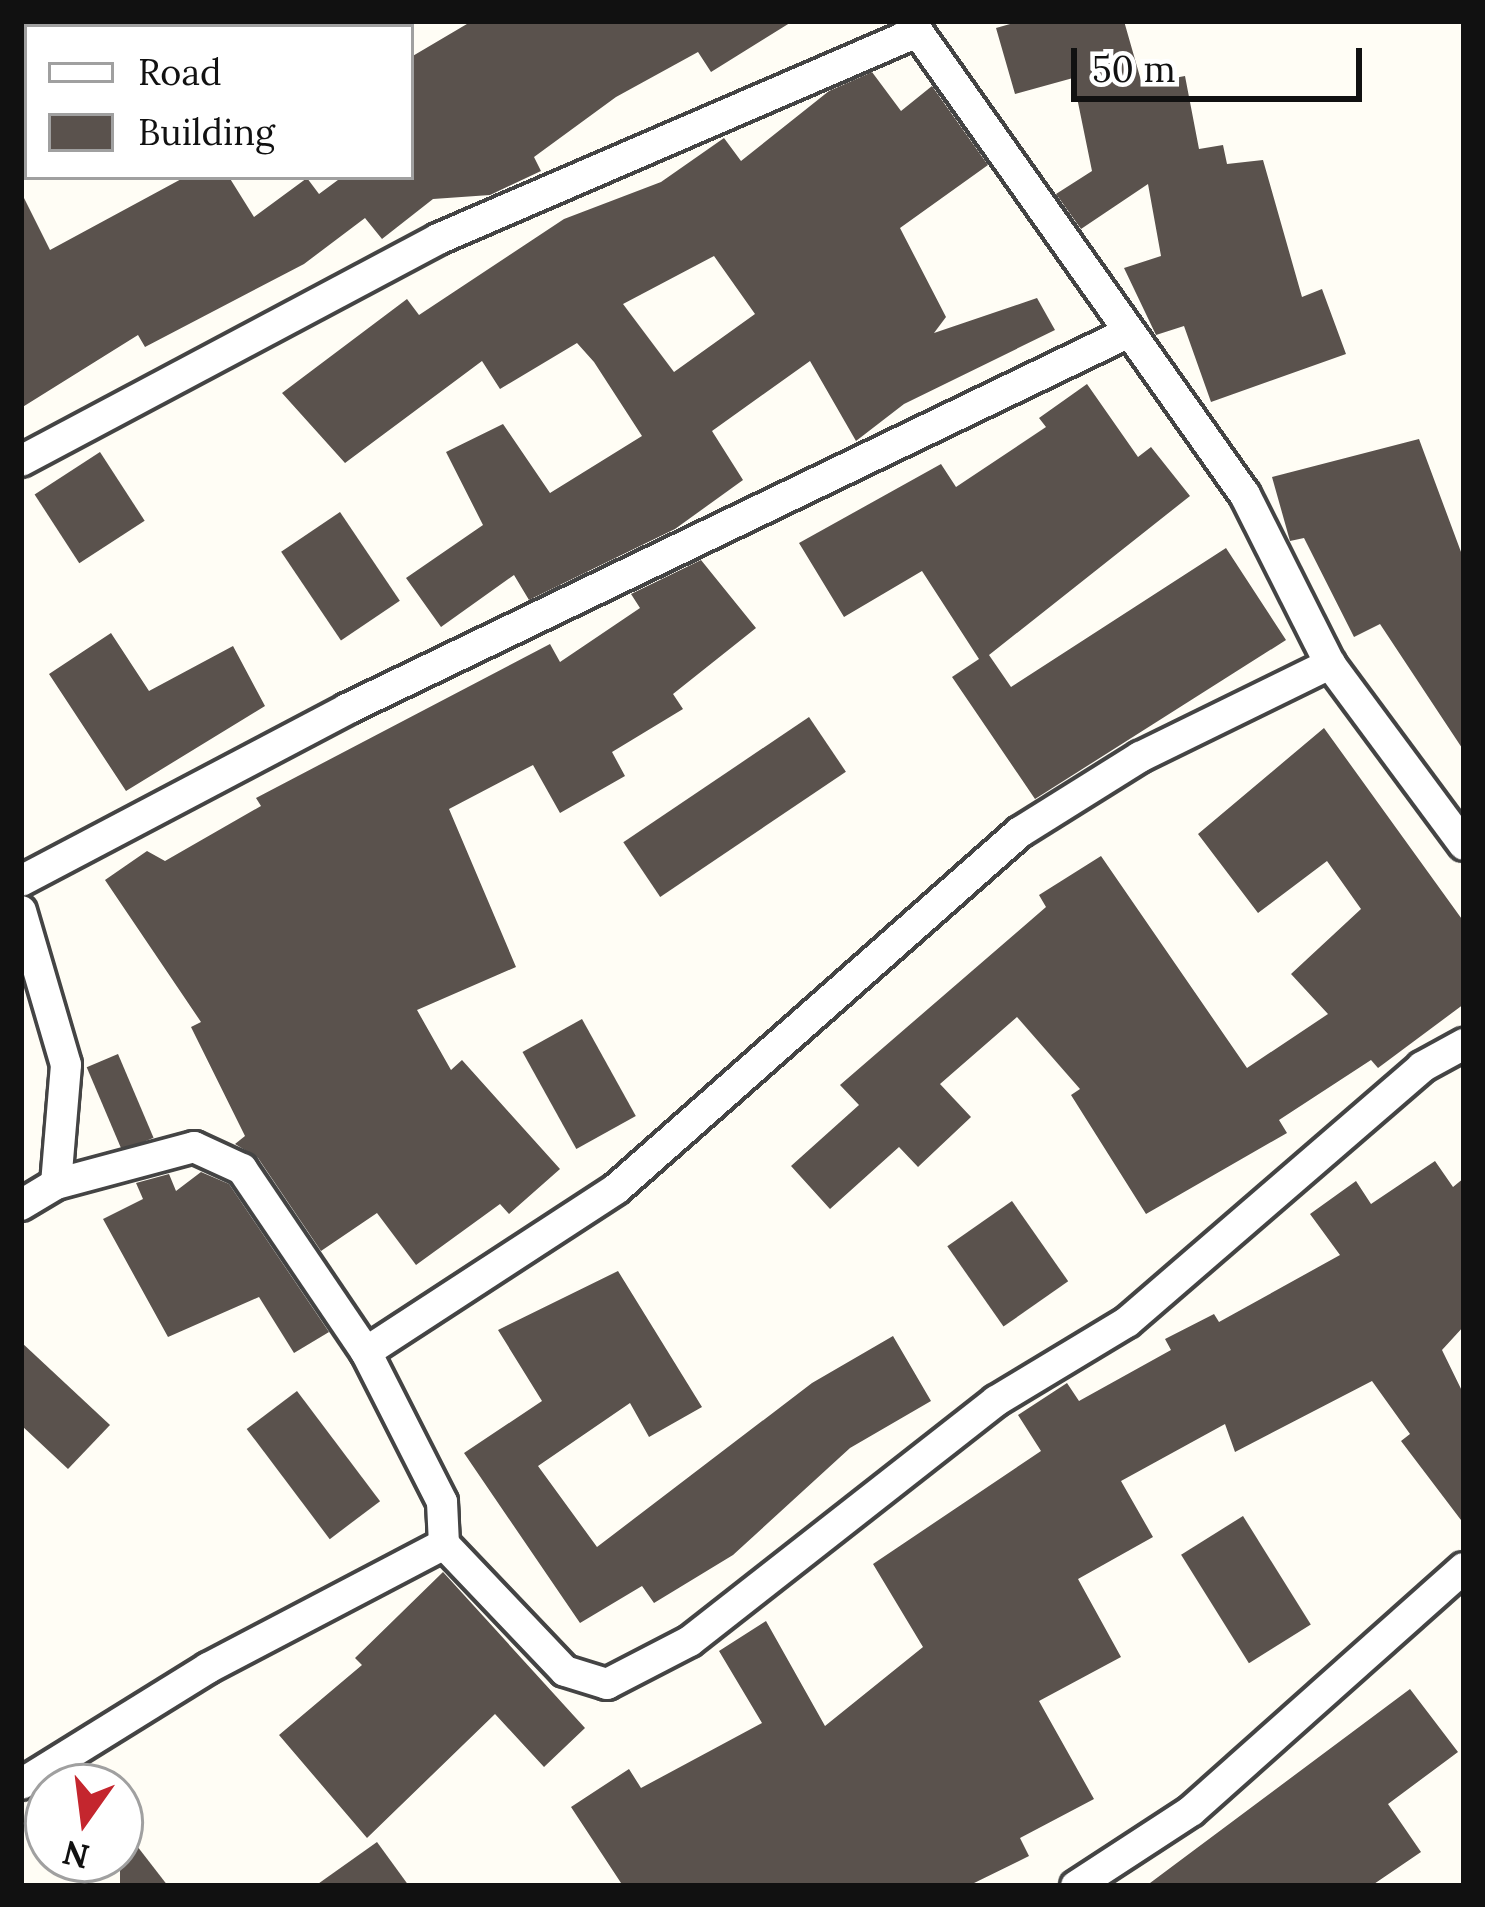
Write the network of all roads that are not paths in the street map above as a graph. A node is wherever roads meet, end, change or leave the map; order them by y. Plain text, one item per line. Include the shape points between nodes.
1 (914, 27) edge
2 (1123, 335) junction
3 (21, 461) edge
4 (1330, 664) junction
5 (1464, 845) edge
6 (21, 881) edge
7 (21, 911) edge
8 (1464, 1044) edge
9 (56, 1184) junction
10 (21, 1205) edge
11 (366, 1352) junction
12 (444, 1544) junction
13 (1464, 1568) edge
14 (21, 1784) edge
15 (1076, 1886) edge

1 - 2 street
1 - 3 street via 438,239
2 - 4 street via 1245,495
2 - 6 street via 347,709
4 - 5 street
4 - 11 street via 1020,832 616,1189
7 - 9 street via 66,1065
8 - 12 street via 1422,1067 1127,1322 996,1401 633,1679 565,1671
9 - 10 street
9 - 11 street via 175,1150 219,1154 255,1186
11 - 12 street via 442,1502
12 - 14 street via 208,1668
13 - 15 street via 1191,1811

